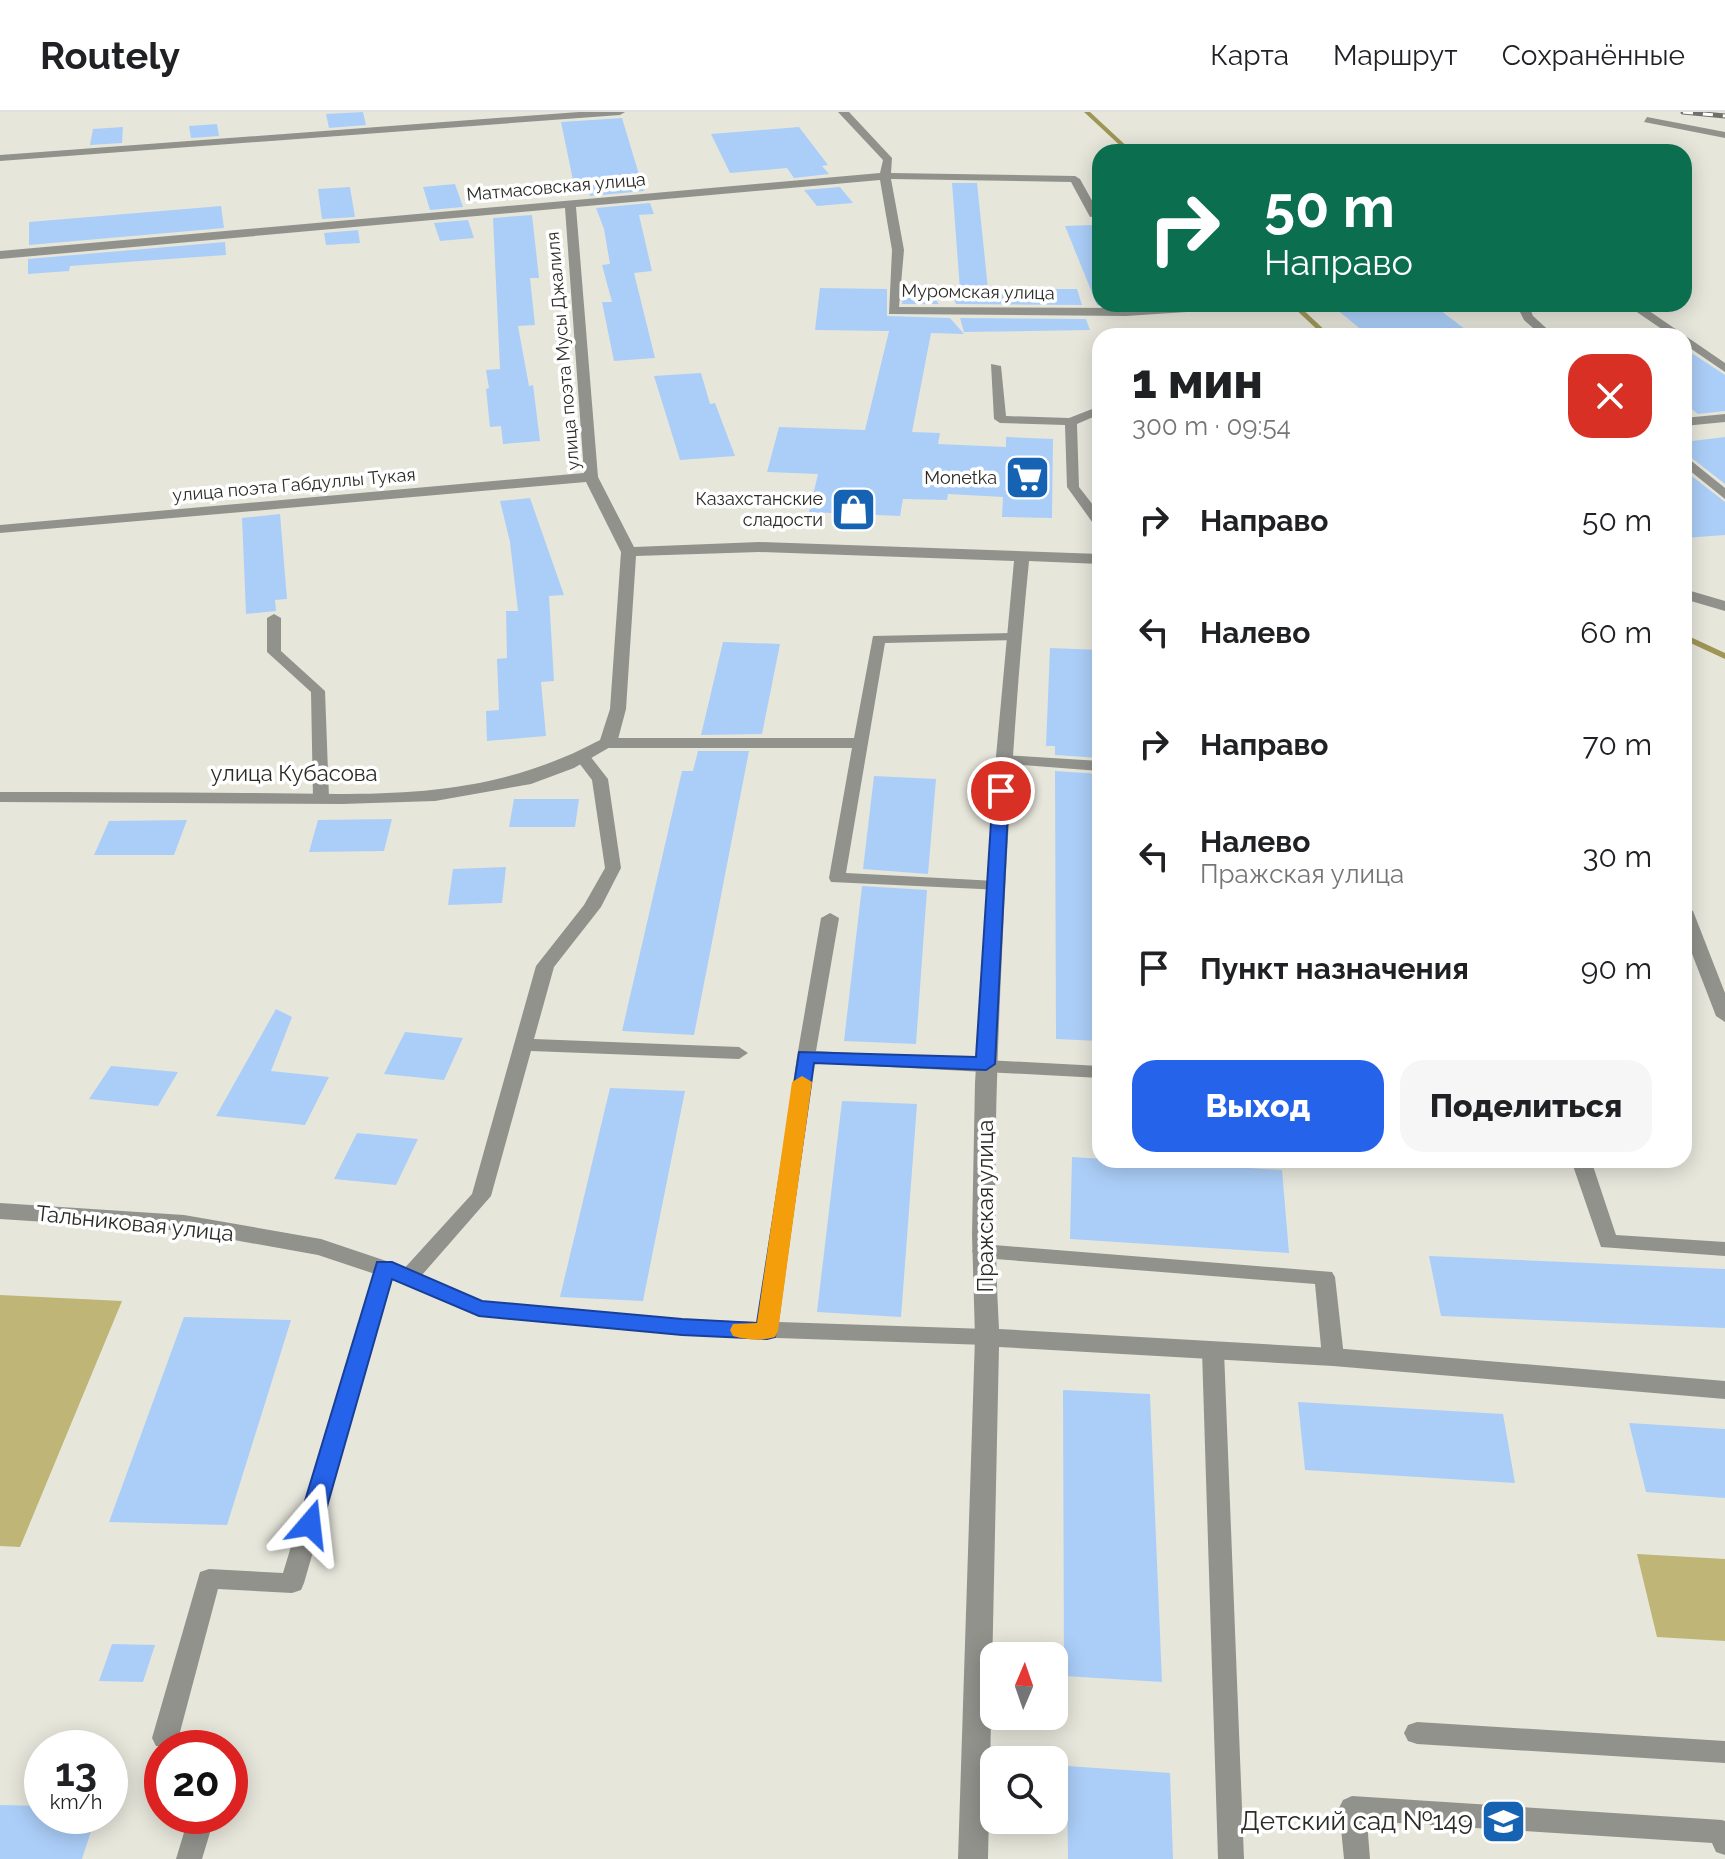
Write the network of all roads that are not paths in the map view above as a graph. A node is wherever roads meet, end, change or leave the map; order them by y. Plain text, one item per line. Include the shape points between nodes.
1 (620, 112) edge
2 (843, 112) edge
3 (1647, 120) dead end
4 (1725, 135) edge
5 (0, 158) edge
6 (885, 176) junction
7 (570, 204) junction
8 (1092, 211) edge
9 (0, 255) edge
10 (1092, 312) edge
11 (1525, 312) edge
12 (1643, 312) edge
13 (1540, 328) edge
14 (1668, 328) edge
15 (1692, 344) edge
16 (995, 366) dead end
17 (1725, 368) edge
18 (1092, 413) edge
19 (1725, 418) edge
20 (1692, 421) edge
21 (1071, 422) junction
22 (1692, 466) edge
23 (591, 477) junction
24 (1725, 495) edge
25 (1092, 512) edge
26 (0, 529) edge
27 (629, 552) junction
28 (1022, 554) junction
29 (1092, 558) edge
30 (1692, 596) edge
31 (1725, 606) edge
32 (274, 618) dead end
33 (1012, 637) junction
34 (608, 743) junction
35 (861, 743) junction
36 (584, 759) junction
37 (1003, 760) junction
38 (1092, 766) edge
39 (0, 797) edge
40 (321, 798) junction
41 (996, 886) junction
42 (830, 918) dead end
43 (1692, 931) edge
44 (1725, 1016) edge
45 (523, 1045) junction
46 (739, 1053) dead end
47 (806, 1057) junction
48 (986, 1064) junction
49 (1092, 1071) edge
50 (1584, 1168) edge
51 (0, 1211) edge
52 (1725, 1249) edge
53 (982, 1251) junction
54 (385, 1268) junction
55 (408, 1277) junction
56 (767, 1331) junction
57 (987, 1337) junction
58 (1213, 1351) junction
59 (1333, 1357) junction
60 (1725, 1390) edge
61 (167, 1730) edge
62 (1417, 1733) dead end
63 (1725, 1752) edge
64 (197, 1834) edge
65 (1724, 1836) edge
66 (189, 1859) edge
67 (973, 1859) edge
68 (1231, 1859) edge
69 (1357, 1859) edge

1 - 5 street
2 - 6 street, Муромская улица via 888,160
3 - 4 lane
6 - 7 street, Матмасовская улица
6 - 8 street, Матмасовская улица via 1075,179
6 - 10 street, Муромская улица via 898,250 893,311
7 - 9 street, Матмасовская улица
7 - 23 street, улица поэта Мусы Джалиля
11 - 13 lane
12 - 14 lane
15 - 17 lane
16 - 21 lane via 1000,419
18 - 21 lane
19 - 20 lane
21 - 25 lane via 1073,487
22 - 24 lane
23 - 26 street, улица поэта Габдуллы Тукая
23 - 27 street, улица поэта Мусы Джалиля
27 - 28 street via 759,547
27 - 34 street via 618,709
28 - 29 street
28 - 33 street, Пражская улица
30 - 31 street
32 - 40 lane via 274,652 318,691
33 - 35 lane via 878,639
33 - 37 street, Пражская улица
34 - 35 lane
34 - 36 street
35 - 41 lane via 837,878
36 - 40 street, улица Кубасова via 511,785 433,795
36 - 45 lane via 600,779 613,868 592,907 545,966
37 - 38 lane
37 - 41 street, Пражская улица
39 - 40 street, улица Кубасова
41 - 48 street, Пражская улица
42 - 47 lane
43 - 44 lane
45 - 46 lane
45 - 55 lane via 481,1196
47 - 48 lane
47 - 56 lane
48 - 49 lane
48 - 53 street, Пражская улица
50 - 52 lane via 1608,1242
51 - 54 street, Тальниковая улица via 184,1223 321,1247
53 - 57 street, Пражская улица
53 - 59 lane via 1325,1277
54 - 55 street, Тальниковая улица
54 - 61 lane via 292,1583 209,1579
55 - 56 lane via 479,1308
56 - 57 lane
57 - 58 street
57 - 67 street, Пражская улица
58 - 59 street
58 - 68 lane
59 - 60 street
62 - 63 lane
64 - 66 lane
65 - 69 lane via 1352,1808

